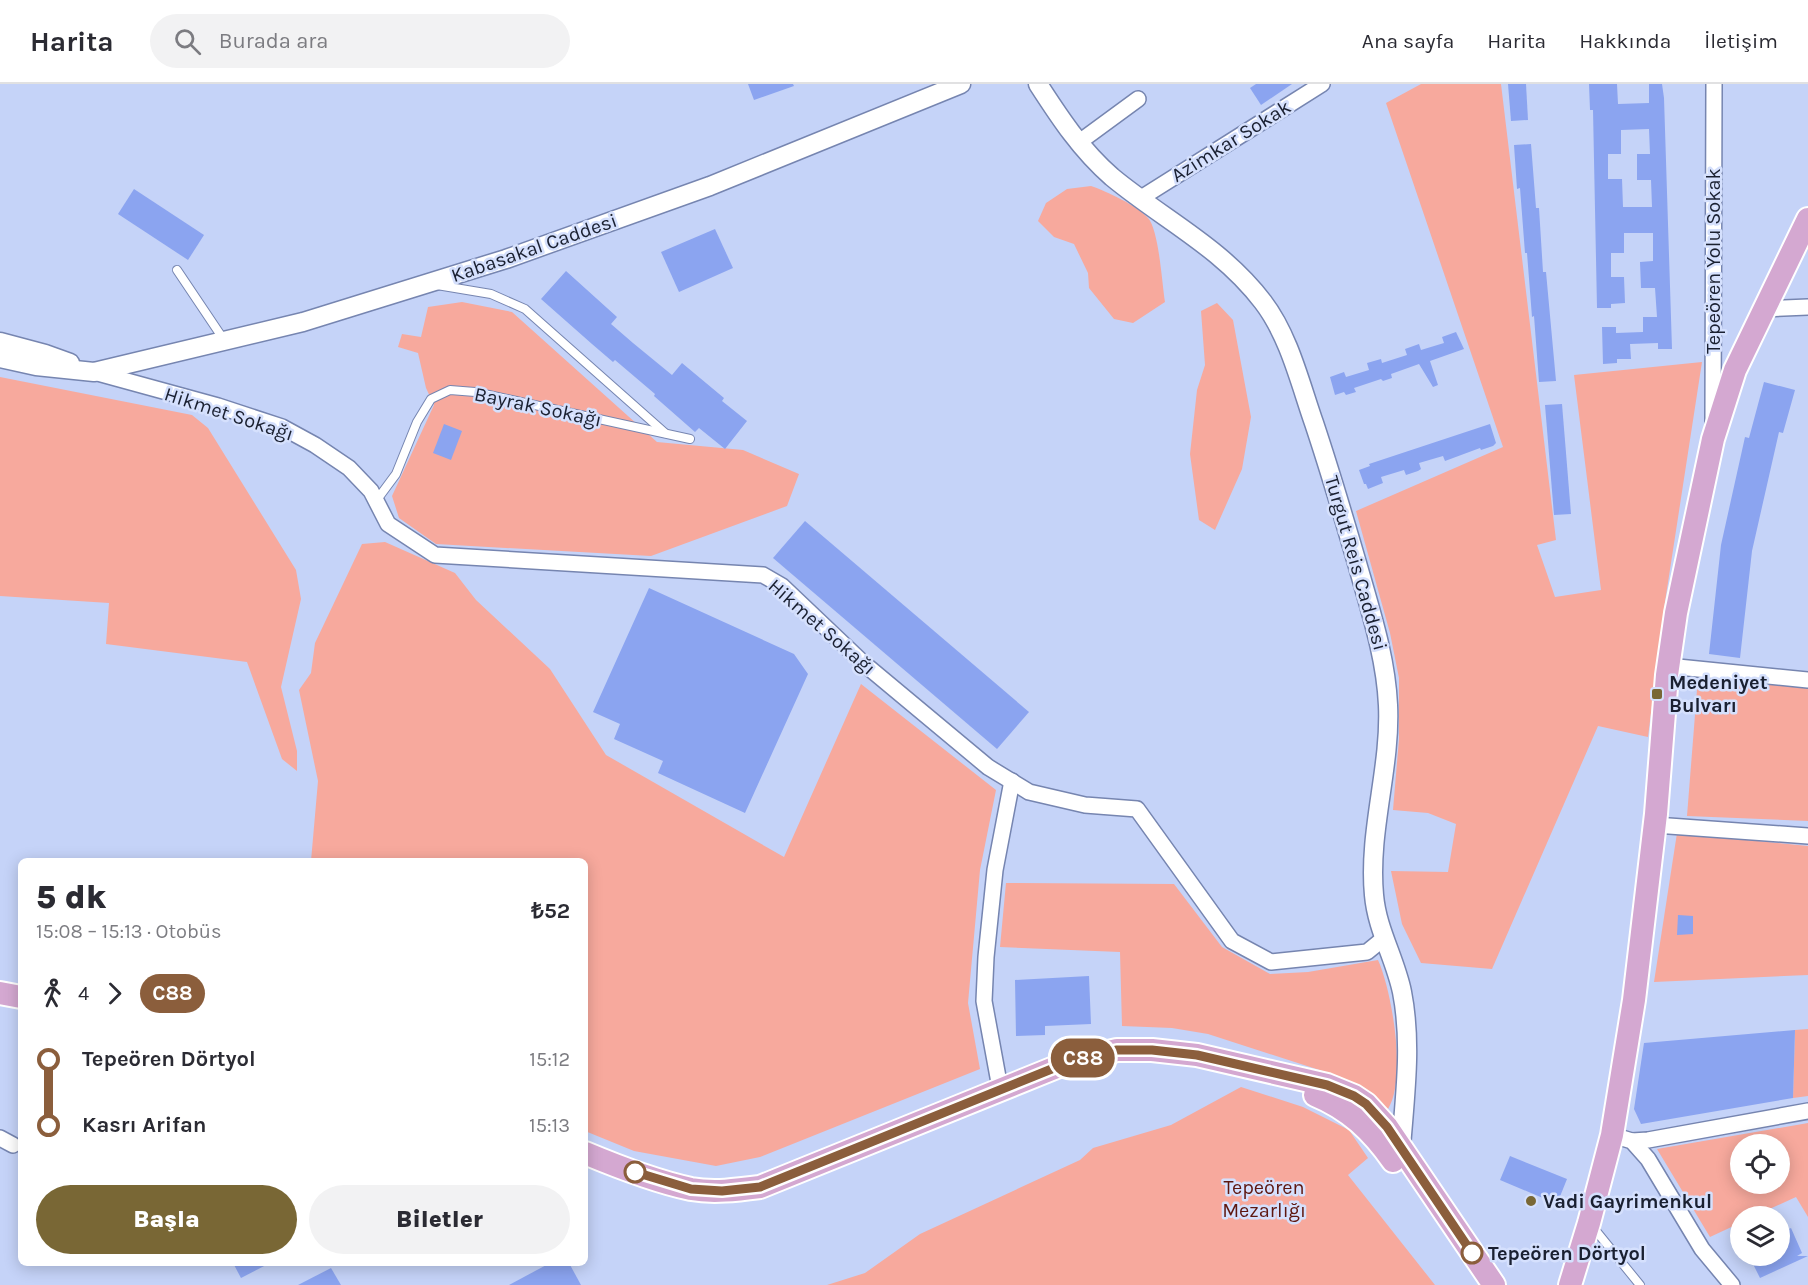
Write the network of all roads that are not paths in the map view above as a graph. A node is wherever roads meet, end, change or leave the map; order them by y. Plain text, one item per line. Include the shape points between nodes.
1 (961, 84) edge
2 (1038, 84) edge
3 (1322, 84) edge
4 (1714, 84) edge
5 (1138, 99) dead end
6 (1078, 143) junction
7 (1141, 198) junction
8 (1808, 219) edge
9 (177, 270) dead end
10 (429, 284) junction
11 (1808, 307) edge
12 (1764, 309) junction
13 (224, 340) junction
14 (0, 342) edge
15 (0, 358) edge
16 (94, 372) junction
17 (666, 434) junction
18 (690, 439) dead end
19 (1713, 439) junction
20 (376, 501) junction
21 (1668, 666) junction
22 (1808, 680) edge
23 (1012, 781) junction
24 (1655, 825) junction
25 (1808, 836) edge
26 (1383, 939) junction
27 (0, 993) edge
28 (18, 996) edge
29 (1244, 1066) junction
30 (1000, 1088) junction
31 (1808, 1111) edge
32 (1622, 1138) junction
33 (1401, 1147) junction
34 (588, 1154) edge
35 (1589, 1223) junction
36 (1478, 1285) edge
37 (1494, 1285) edge
38 (1570, 1285) edge
39 (1640, 1285) edge
40 (1732, 1285) edge

1 - 10 street, Kabasakal Caddesi via 710,186
2 - 6 street, Turgut Reis Caddesi
3 - 7 street, Azimkar Sokak
4 - 19 street, Tepeören Yolu Sokak
5 - 6 street
6 - 7 street, Turgut Reis Caddesi via 1113,178
7 - 26 street, Turgut Reis Caddesi via 1223,259 1264,304 1278,327 1328,462 1386,675 1387,736 1373,870 1377,919
8 - 12 main road
9 - 13 lane
10 - 13 street, Kabasakal Caddesi via 303,322
10 - 17 lane via 491,294 525,309
11 - 12 street
12 - 19 main road via 1735,370
13 - 16 street, Kabasakal Caddesi
14 - 16 street, Hikmet Sokağı
15 - 16 street, Hikmet Sokağı
16 - 20 street, Hikmet Sokağı via 282,427 349,468
17 - 18 lane, Bayrak Sokağı
17 - 20 lane, Bayrak Sokağı via 475,392 450,390 431,399 396,474
19 - 21 main road
20 - 23 street, Hikmet Sokağı via 387,524 435,555 763,575 782,586 871,670 988,767
21 - 22 street
21 - 24 main road
23 - 26 street, Hikmet Sokağı via 1029,792 1085,805 1137,809 1232,941 1270,962 1367,952
23 - 30 street via 995,870 984,1001
24 - 25 street
24 - 32 main road
26 - 33 street, Turgut Reis Caddesi via 1402,991 1406,1020 1407,1076
27 - 28 main road
29 - 30 main road via 1197,1055 1117,1050 1074,1060
29 - 33 main road via 1327,1085 1354,1096 1377,1114
29 - 36 main road via 1333,1102 1364,1126
30 - 34 main road via 760,1187 691,1189
31 - 32 street via 1647,1140
32 - 35 main road
32 - 40 street via 1647,1159 1702,1249
33 - 37 main road
35 - 38 main road
35 - 39 lane

